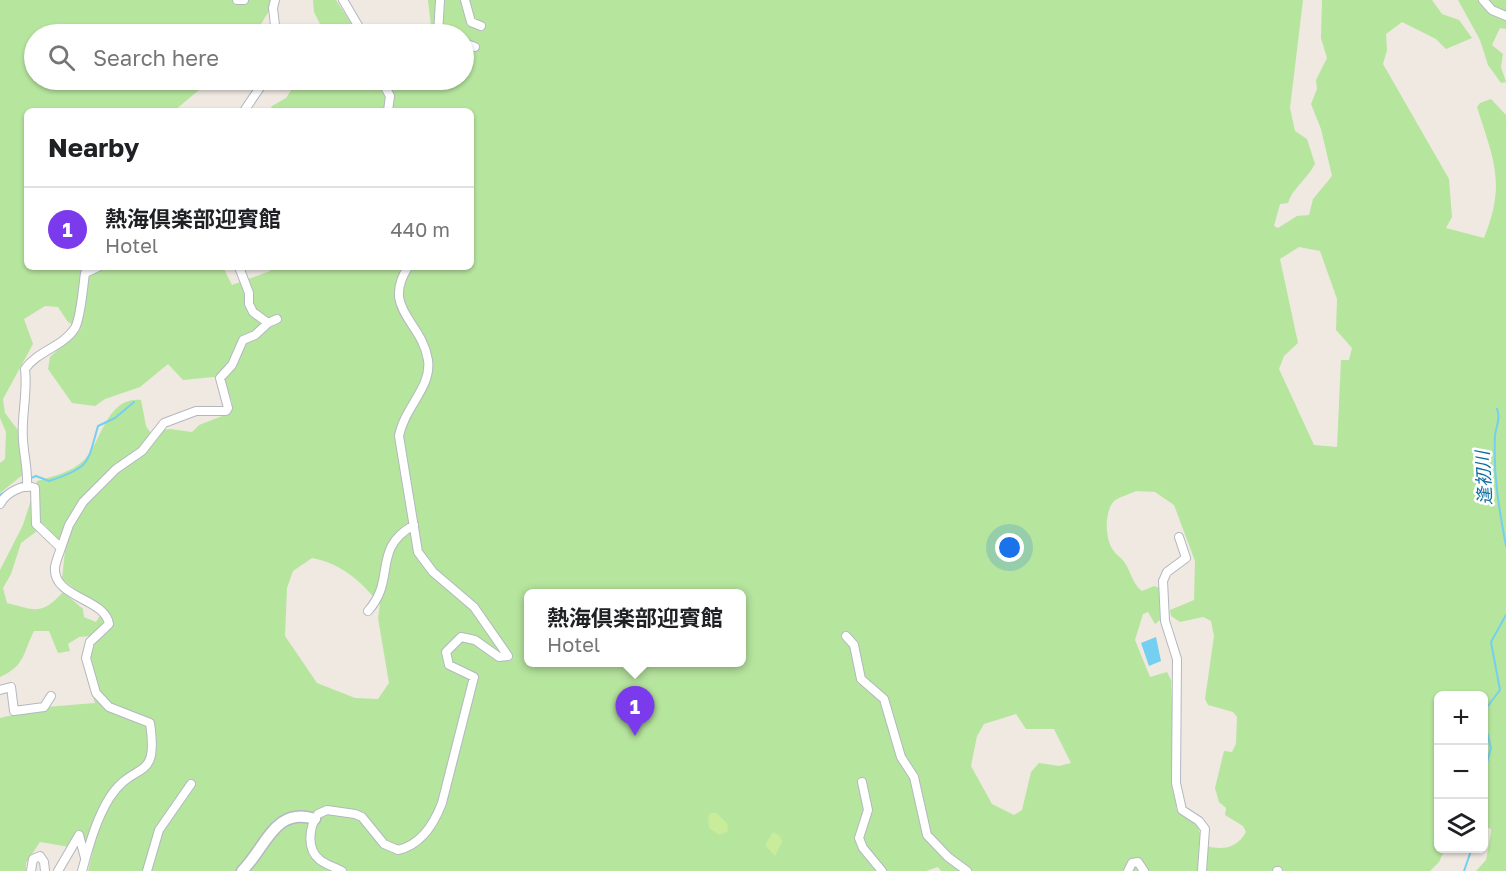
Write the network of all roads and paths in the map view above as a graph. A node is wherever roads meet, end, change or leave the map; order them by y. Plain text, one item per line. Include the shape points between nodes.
1 (237, 0) edge
2 (244, 0) edge
3 (275, 0) edge
4 (343, 0) edge
5 (440, 0) edge
6 (465, 0) edge
7 (1483, 0) edge
8 (1506, 16) edge
9 (275, 24) edge
10 (357, 24) edge
11 (439, 24) edge
12 (481, 26) dead end
13 (258, 90) edge
14 (387, 90) edge
15 (246, 108) edge
16 (388, 108) edge
17 (92, 270) edge
18 (240, 270) edge
19 (406, 270) edge
20 (277, 320) dead end
21 (267, 323) junction
22 (27, 487) junction
23 (0, 504) edge
24 (414, 525) junction
25 (1179, 537) dead end
26 (61, 548) junction
27 (368, 611) dead end
28 (846, 636) dead end
29 (0, 690) edge
30 (51, 696) dead end
31 (862, 782) dead end
32 (191, 784) dead end
33 (315, 819) junction
34 (85, 859) junction
35 (31, 871) edge
36 (45, 871) edge
37 (58, 871) edge
38 (82, 871) edge
39 (147, 871) edge
40 (242, 871) edge
41 (342, 871) edge
42 (882, 871) edge
43 (967, 871) edge
44 (1128, 871) edge
45 (1144, 871) edge
46 (1202, 871) edge

1 - 2 street
3 - 9 street
4 - 10 street
5 - 11 street
6 - 12 street via 471,22
7 - 8 street via 1492,10
13 - 15 street
14 - 16 street
17 - 22 street via 86,273 76,326 66,338 32,358 25,369 23,439 29,467
18 - 21 street via 249,304
19 - 24 street via 399,280 399,303 429,362 421,393 405,414 399,436
20 - 21 street
21 - 26 street via 243,340 232,365 220,378 226,411 195,411 164,423 142,451 116,469 83,502
22 - 23 street via 9,493
22 - 26 street via 35,488 36,524
24 - 27 street via 390,544 381,593
24 - 33 street via 414,541 425,562 474,607 508,656 499,657 475,640 461,637 446,652 449,665 474,677 442,803 437,817 416,844 398,850 391,848 355,814 323,811
25 - 46 street via 1186,558 1167,572 1163,581 1165,621 1177,660 1176,783 1182,810 1205,829
26 - 34 street via 56,575 74,594 108,618 109,624 90,642 86,658 96,693 109,707 150,723 152,736 153,757 111,795
28 - 43 street via 852,642 861,679 884,699 901,757 914,777 927,835
29 - 30 street via 11,687 14,711 44,707
31 - 42 street via 868,810 859,838 862,848
32 - 39 street via 159,830
33 - 40 street via 298,815 284,819
33 - 41 street via 310,834 315,855
34 - 37 street via 79,836
34 - 38 street
35 - 36 street via 33,859 40,856
44 - 45 street via 1134,862 1140,863

